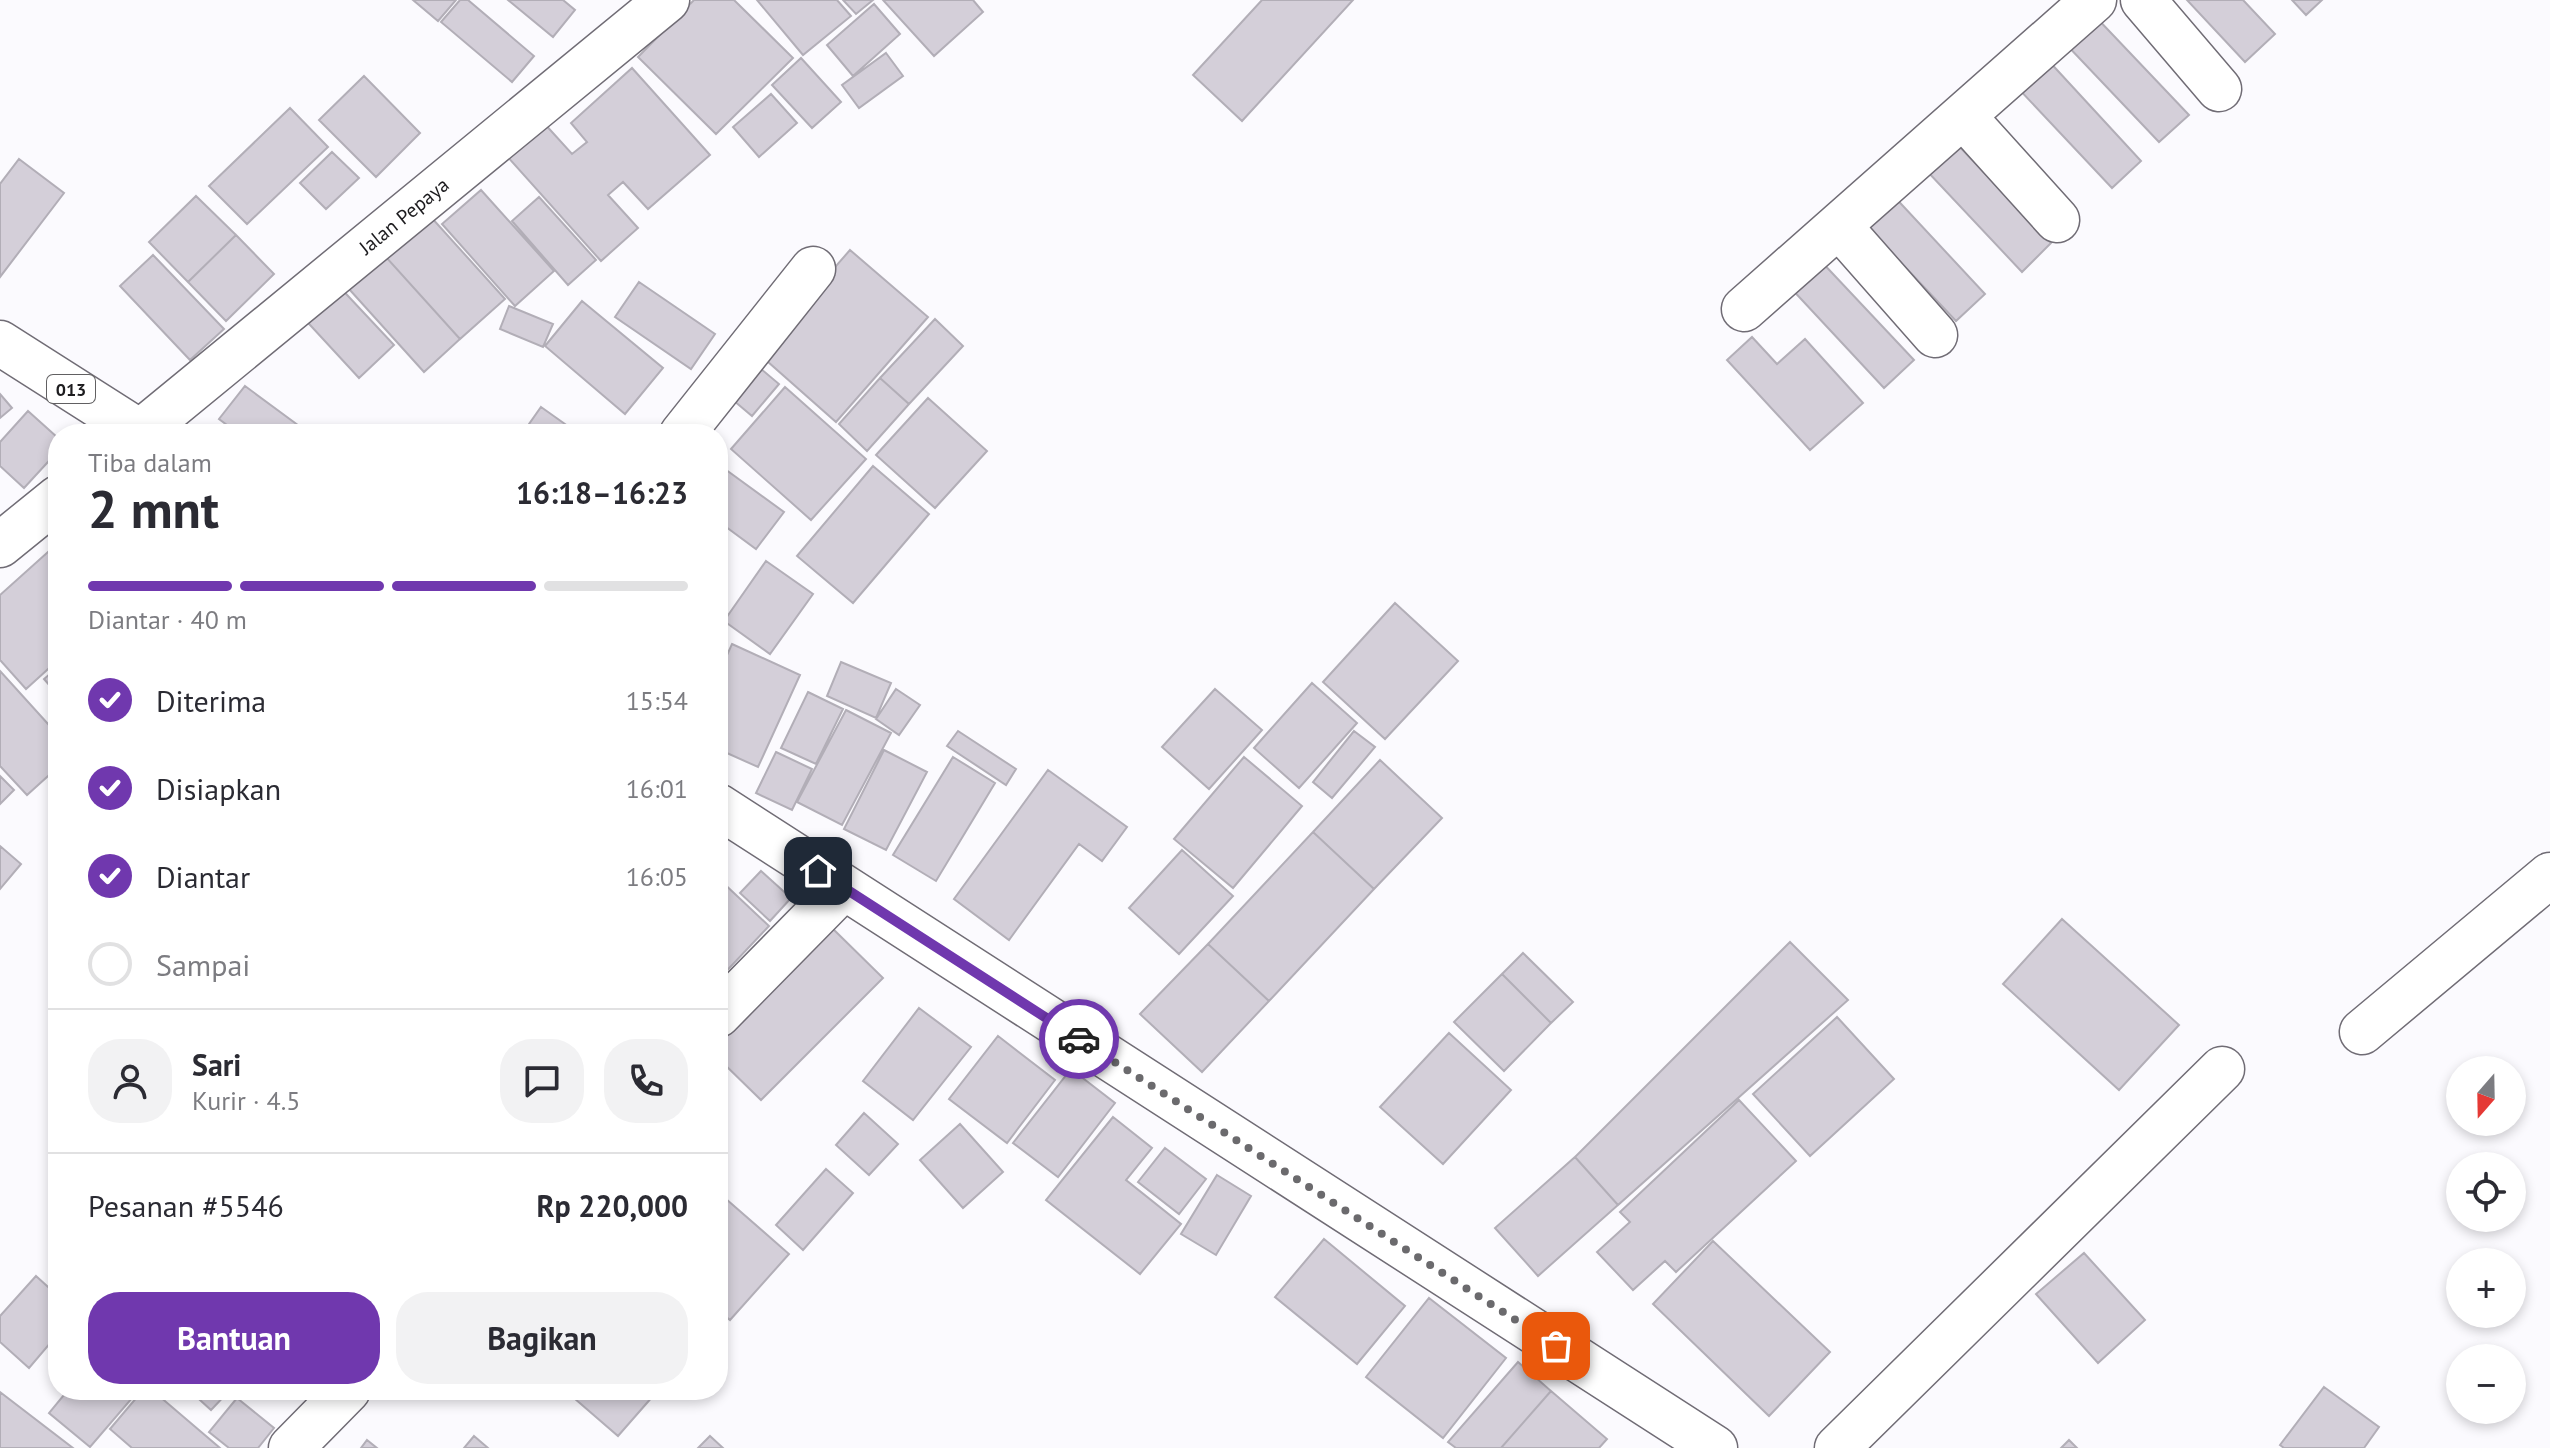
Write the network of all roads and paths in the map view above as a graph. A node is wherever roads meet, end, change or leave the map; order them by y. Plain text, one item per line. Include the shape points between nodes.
1 (667, 0) edge
2 (2094, 0) edge
3 (2143, 0) edge
4 (2219, 89) dead end
5 (1963, 116) junction
6 (2057, 220) dead end
7 (1839, 226) junction
8 (813, 269) dead end
9 (1744, 309) dead end
10 (1935, 335) dead end
11 (0, 343) edge
12 (126, 424) edge
13 (151, 424) edge
14 (690, 424) edge
15 (48, 506) edge
16 (0, 545) edge
17 (728, 813) edge
18 (2550, 875) edge
19 (843, 888) junction
20 (728, 1005) edge
21 (2362, 1032) dead end
22 (2222, 1069) dead end
23 (338, 1400) edge
24 (291, 1448) edge
25 (1715, 1448) edge
26 (1837, 1448) edge

1 - 13 street, Jalan Pepaya
2 - 5 street
3 - 4 street
5 - 6 street
5 - 7 street
7 - 9 street
7 - 10 street
8 - 14 street
11 - 12 street, 013
15 - 16 street
17 - 19 street
18 - 21 street
19 - 20 street
19 - 25 street
22 - 26 street
23 - 24 street

